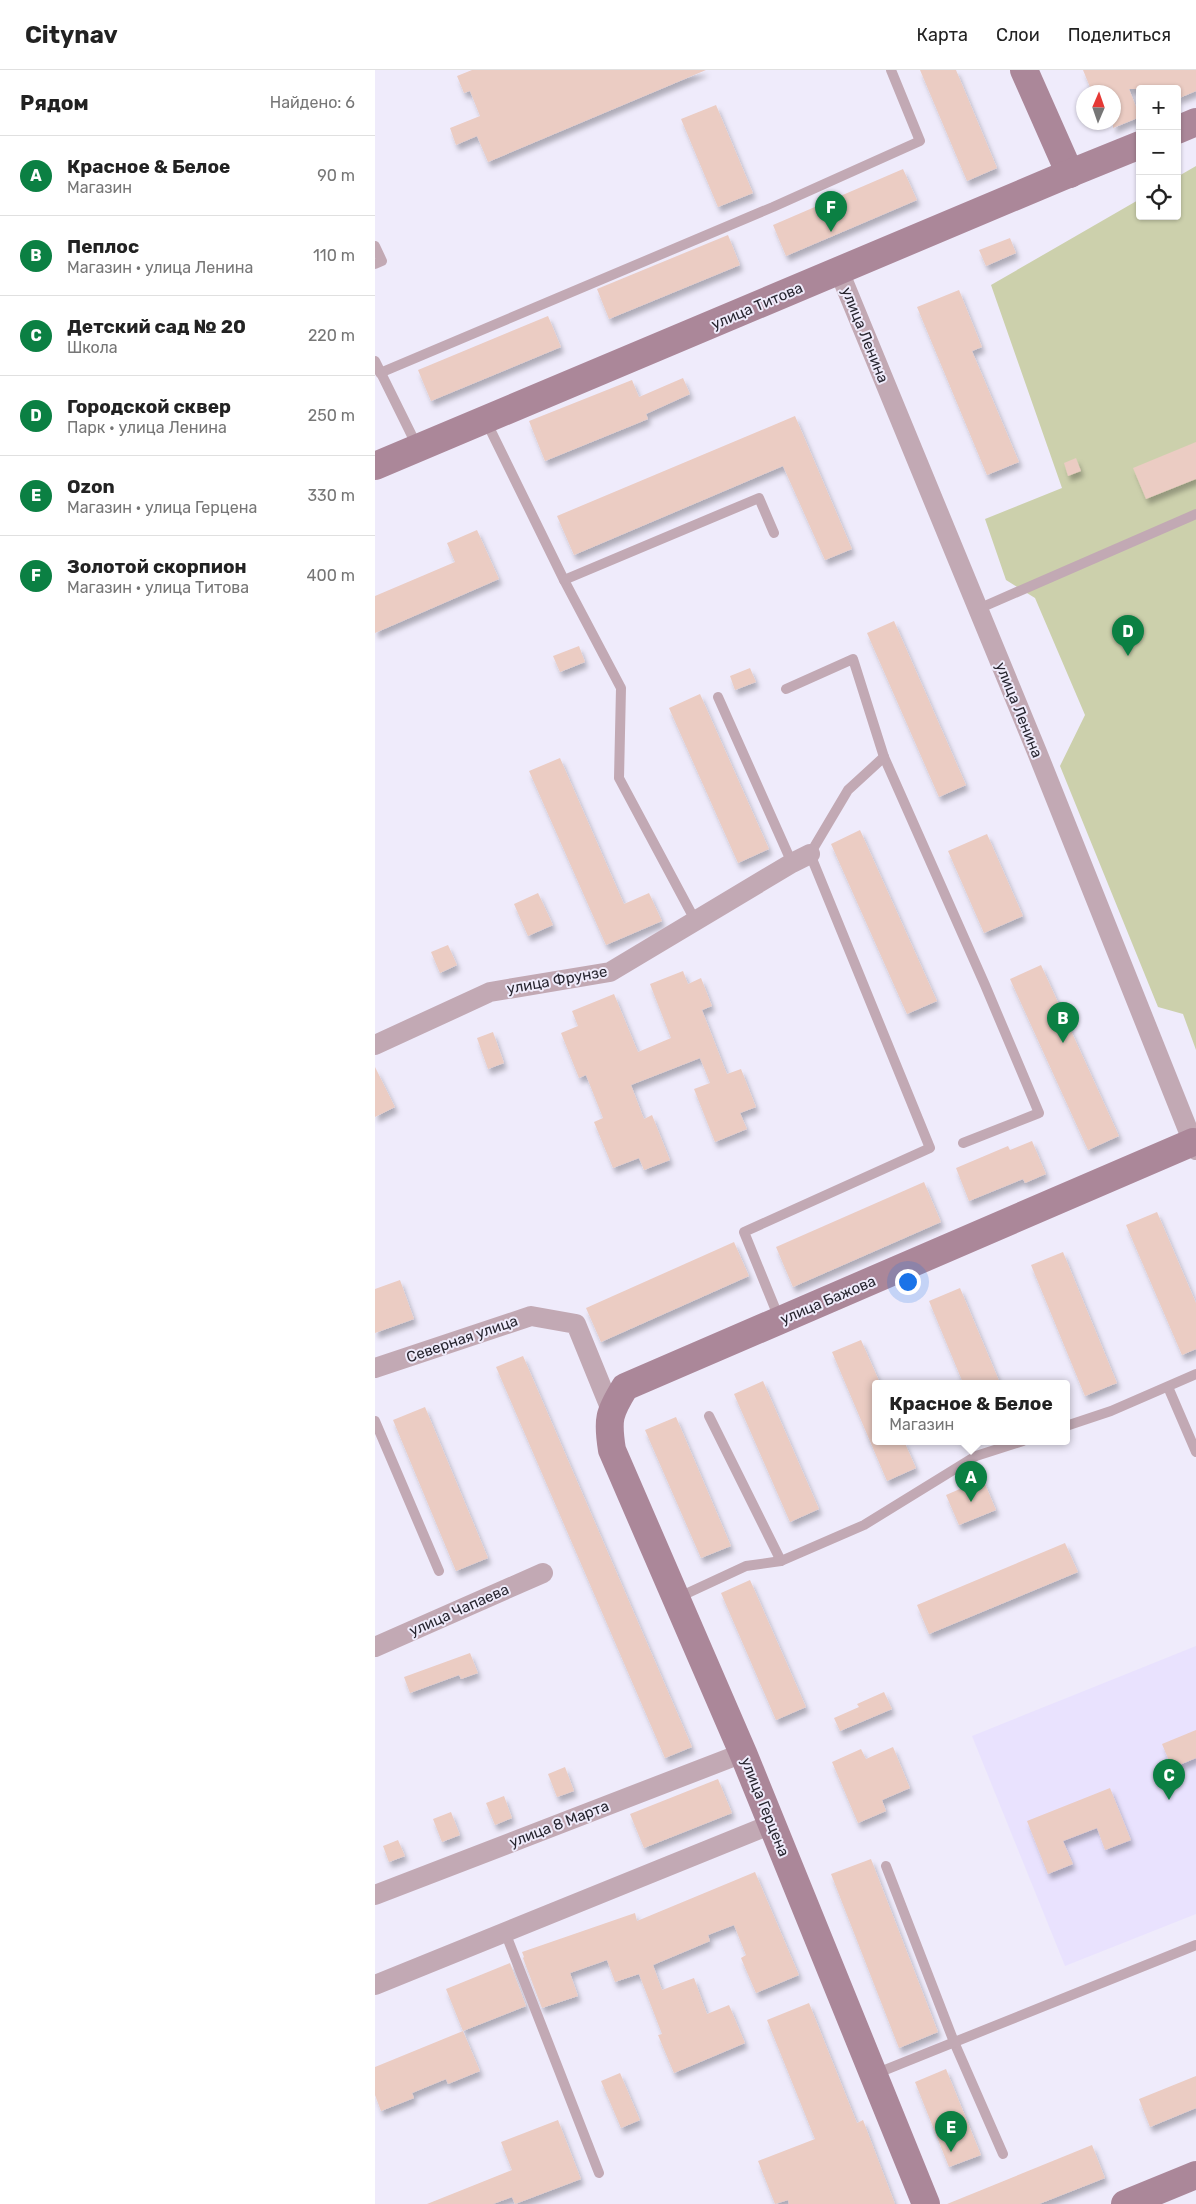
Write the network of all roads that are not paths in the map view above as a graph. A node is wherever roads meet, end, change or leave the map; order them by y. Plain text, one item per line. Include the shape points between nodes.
1 (891, 70) edge
2 (1024, 70) edge
3 (1196, 122) edge
4 (1181, 128) edge
5 (1136, 147) edge
6 (1065, 175) junction
7 (375, 246) edge
8 (375, 264) edge
9 (839, 271) junction
10 (375, 361) edge
11 (380, 373) junction
12 (486, 421) junction
13 (418, 449) junction
14 (375, 466) edge
15 (1196, 514) edge
16 (775, 533) dead end
17 (564, 580) junction
18 (978, 609) junction
19 (786, 689) dead end
20 (718, 697) dead end
21 (884, 757) junction
22 (810, 854) junction
23 (792, 863) junction
24 (696, 922) junction
25 (375, 1045) edge
26 (963, 1143) dead end
27 (1194, 1146) edge
28 (780, 1320) junction
29 (375, 1368) edge
30 (1196, 1374) edge
31 (1168, 1387) junction
32 (611, 1410) junction
33 (709, 1416) dead end
34 (375, 1421) edge
35 (1070, 1425) edge
36 (1010, 1445) edge
37 (1196, 1452) edge
38 (781, 1561) junction
39 (439, 1571) dead end
40 (543, 1574) dead end
41 (676, 1598) junction
42 (375, 1647) edge
43 (743, 1753) junction
44 (772, 1824) junction
45 (885, 1866) dead end
46 (375, 1895) edge
47 (505, 1932) junction
48 (1196, 1945) edge
49 (375, 1985) edge
50 (954, 2042) junction
51 (874, 2074) junction
52 (1003, 2154) dead end
53 (599, 2173) dead end
54 (1196, 2175) edge
55 (926, 2204) edge
56 (1125, 2204) edge

1 - 11 lane via 920,141 773,208
2 - 6 street
3 - 4 street
5 - 6 street, улица Титова
6 - 9 street, улица Титова
7 - 8 lane via 382,260
9 - 12 street, улица Титова
9 - 18 street, улица Ленина
10 - 11 lane
11 - 13 lane
12 - 13 street, улица Титова
12 - 17 lane
13 - 14 street, улица Титова
15 - 18 lane
16 - 17 lane via 759,498
17 - 24 lane via 621,688 619,778
18 - 27 street, улица Ленина
19 - 21 lane via 853,659
20 - 23 lane
21 - 22 lane via 848,790
21 - 26 lane via 1039,1113
22 - 23 street, улица Фрунзе
22 - 28 lane via 930,1148 744,1232
23 - 24 street, улица Фрунзе
24 - 25 street, улица Фрунзе via 610,972 490,992
27 - 28 street, улица Бажова
28 - 32 street, улица Бажова via 625,1387
29 - 32 street, Северная улица via 531,1316 558,1320 576,1324
30 - 31 lane
31 - 35 lane
31 - 37 lane
32 - 41 street, улица Герцена via 612,1450
33 - 38 lane
34 - 39 lane
36 - 38 lane via 976,1456 864,1525
38 - 41 lane via 746,1566
40 - 42 street, улица Чапаева
41 - 43 street, улица Герцена
43 - 44 street, улица Герцена
43 - 46 street, улица 8 Марта
44 - 47 street
44 - 51 street, улица Герцена
45 - 50 lane
47 - 49 street
47 - 53 lane
48 - 50 lane
50 - 51 lane
50 - 52 lane
51 - 55 street, улица Герцена
54 - 56 street

